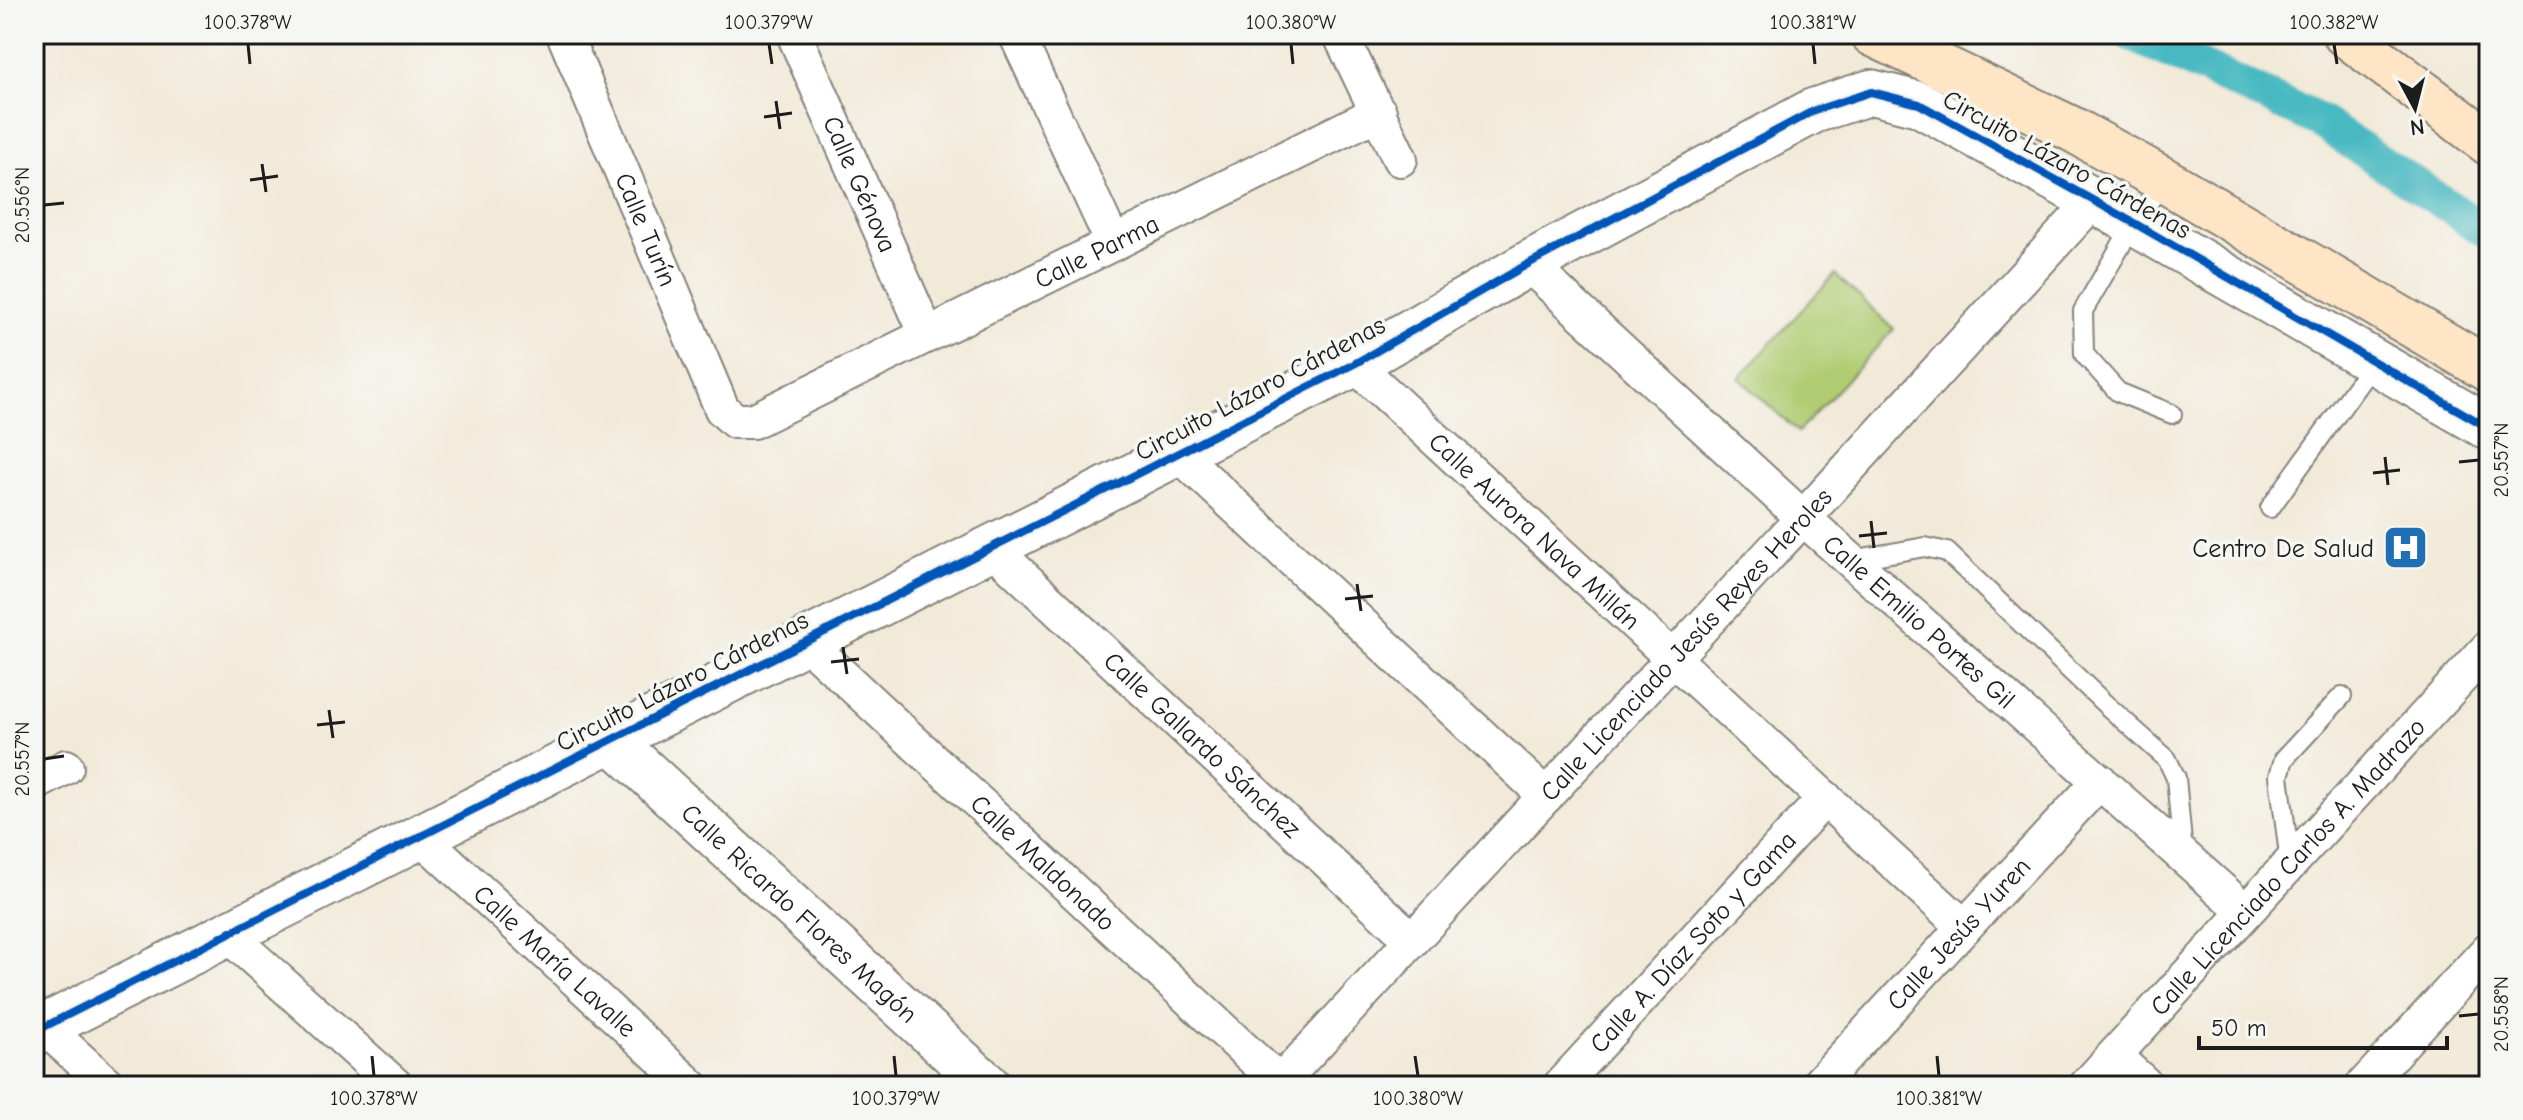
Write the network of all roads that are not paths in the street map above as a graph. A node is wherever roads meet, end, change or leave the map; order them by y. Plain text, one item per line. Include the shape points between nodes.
1 (564, 34) edge
2 (794, 34) edge
3 (1016, 34) edge
4 (1340, 34) edge
5 (1873, 34) edge
6 (2345, 34) edge
7 (1379, 112) junction
8 (2489, 143) edge
9 (1400, 159) dead end
10 (2164, 180) junction
11 (2093, 201) junction
12 (2134, 223) junction
13 (1113, 243) junction
14 (1528, 264) junction
15 (927, 335) junction
16 (2374, 362) junction
17 (1354, 364) junction
18 (2489, 370) edge
19 (2172, 414) dead end
20 (735, 421) joint
21 (2489, 428) edge
22 (1179, 454) junction
23 (2270, 508) dead end
24 (1803, 518) junction
25 (992, 548) junction
26 (1851, 560) junction
27 (806, 642) junction
28 (2489, 647) edge
29 (1673, 659) junction
30 (2342, 696) dead end
31 (611, 740) junction
32 (66, 767) dead end
33 (2100, 781) junction
34 (34, 784) edge
35 (1546, 796) junction
36 (1825, 798) junction
37 (420, 836) junction
38 (2183, 856) junction
39 (2290, 863) junction
40 (2245, 911) junction
41 (1964, 927) junction
42 (227, 934) junction
43 (1412, 940) junction
44 (2489, 949) edge
45 (39, 1030) edge
46 (2114, 1056) junction
47 (1278, 1084) edge
48 (109, 1086) edge
49 (396, 1086) edge
50 (691, 1086) edge
51 (988, 1086) edge
52 (1560, 1086) edge
53 (1817, 1086) edge
54 (2086, 1086) edge
55 (2147, 1086) edge
56 (2363, 1086) edge

1 - 20 street, Calle Turín via 722,409
2 - 15 street, Calle Génova
3 - 13 street
4 - 7 street
5 - 10 main road via 2072,129
6 - 8 main road
7 - 9 street
7 - 13 street, Calle Parma
10 - 12 lane
10 - 18 main road
11 - 12 street, Circuito Lázaro Cárdenas
11 - 14 street, Circuito Lázaro Cárdenas via 1919,104 1871,92 1813,111
11 - 24 street, Calle Licenciado Jesús Reyes Heroles
12 - 16 street, Circuito Lázaro Cárdenas
12 - 19 lane via 2083,311 2084,354 2118,392
13 - 15 street, Calle Parma
14 - 17 street, Circuito Lázaro Cárdenas
14 - 24 street, Calle Emilio Portes Gil
15 - 20 street, Calle Parma via 753,421
16 - 21 street, Circuito Lázaro Cárdenas
16 - 23 lane
17 - 22 street, Circuito Lázaro Cárdenas
17 - 29 street, Calle Aurora Nava Millán
22 - 25 street, Circuito Lázaro Cárdenas
22 - 35 street
24 - 26 street, Calle Emilio Portes Gil
24 - 29 street, Calle Licenciado Jesús Reyes Heroles
25 - 27 street, Circuito Lázaro Cárdenas
25 - 43 street, Calle Gallardo Sánchez
26 - 33 street, Calle Emilio Portes Gil
26 - 38 lane via 1925,547 1947,552 2167,759 2176,778
27 - 31 street, Circuito Lázaro Cárdenas
27 - 47 street, Calle Maldonado
28 - 39 street, Calle Licenciado Carlos A. Madrazo
29 - 35 street, Calle Licenciado Jesús Reyes Heroles
29 - 36 street, Calle Aurora Nava Millán
30 - 39 lane via 2284,759 2279,776
31 - 37 street, Circuito Lázaro Cárdenas
31 - 51 street, Calle Ricardo Flores Magón
32 - 34 street
33 - 38 street, Calle Emilio Portes Gil
33 - 41 street, Calle Jesús Yuren
35 - 43 street, Calle Licenciado Jesús Reyes Heroles
36 - 41 street, Calle Aurora Nava Millán
36 - 52 street, Calle A. Díaz Soto y Gama
37 - 42 street, Circuito Lázaro Cárdenas
37 - 50 street, Calle María Lavalle
38 - 40 street, Calle Emilio Portes Gil
39 - 40 street, Calle Licenciado Carlos A. Madrazo
40 - 46 street, Calle Licenciado Carlos A. Madrazo
41 - 53 street, Calle Jesús Yuren
42 - 45 street, Circuito Lázaro Cárdenas
42 - 49 street
43 - 47 street, Calle Licenciado Jesús Reyes Heroles
44 - 56 street
45 - 48 street
46 - 54 street, Calle Licenciado Carlos A. Madrazo
46 - 55 street

